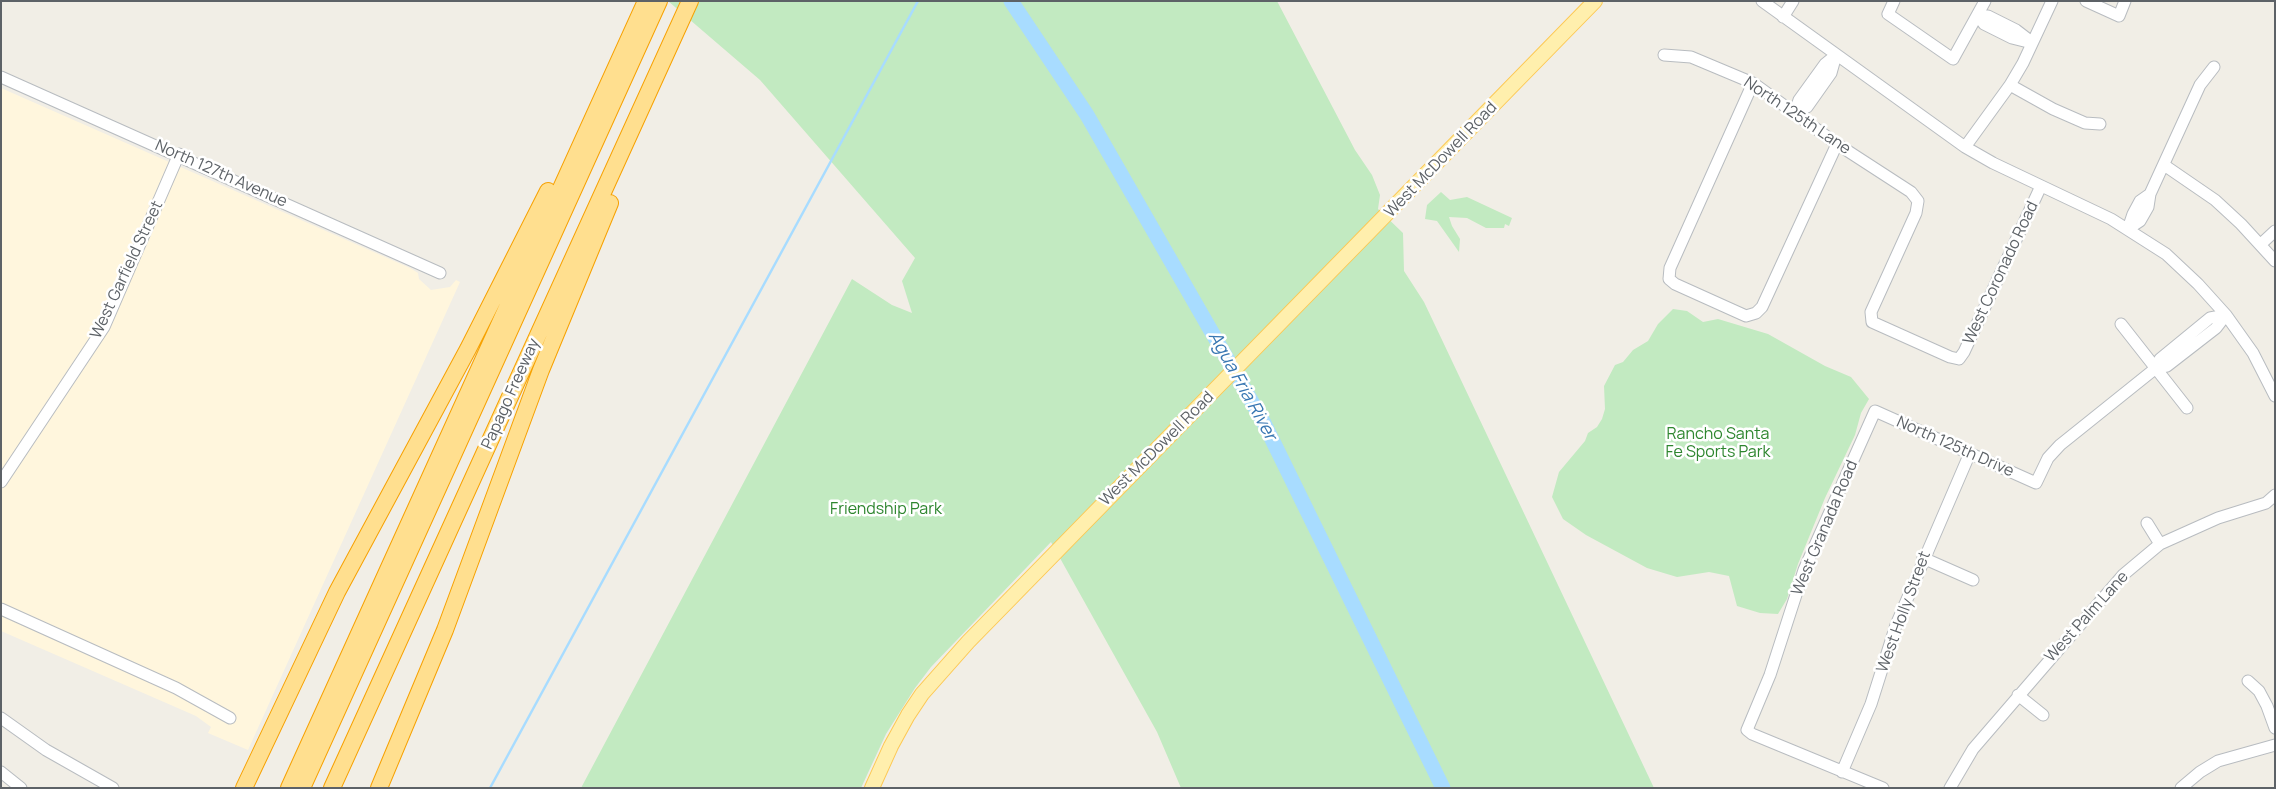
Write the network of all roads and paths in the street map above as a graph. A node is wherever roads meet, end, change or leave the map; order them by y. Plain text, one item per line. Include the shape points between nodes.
1 (646, 1) edge
2 (659, 1) edge
3 (690, 1) edge
4 (1596, 1) edge
5 (1762, 1) edge
6 (1793, 1) edge
7 (1894, 1) edge
8 (1985, 1) edge
9 (2052, 1) edge
10 (2086, 1) edge
11 (2125, 1) edge
12 (1978, 16) junction
13 (1782, 17) junction
14 (641, 27) junction
15 (2032, 43) junction
16 (1664, 55) dead end
17 (1836, 55) junction
18 (2214, 67) dead end
19 (1, 77) edge
20 (1753, 83) junction
21 (2010, 85) junction
22 (1795, 112) junction
23 (2100, 124) dead end
24 (1837, 144) junction
25 (1965, 147) junction
26 (578, 151) junction
27 (178, 154) junction
28 (619, 157) junction
29 (2164, 165) junction
30 (2041, 186) junction
31 (2128, 229) junction
32 (2275, 231) edge
33 (2261, 244) junction
34 (2275, 261) edge
35 (440, 273) dead end
36 (2226, 315) junction
37 (1872, 322) joint
38 (2121, 324) dead end
39 (2156, 368) junction
40 (2275, 396) edge
41 (2187, 408) dead end
42 (1875, 411) joint
43 (1970, 453) junction
44 (1, 482) edge
45 (2272, 501) edge
46 (2147, 523) dead end
47 (2160, 544) junction
48 (1923, 558) junction
49 (1973, 580) dead end
50 (1, 610) edge
51 (2248, 681) dead end
52 (2018, 694) junction
53 (2044, 716) dead end
54 (1, 718) edge
55 (230, 718) dead end
56 (2275, 728) edge
57 (2275, 745) edge
58 (1, 772) edge
59 (1842, 772) junction
60 (21, 788) edge
61 (113, 788) edge
62 (244, 788) edge
63 (289, 788) edge
64 (302, 788) edge
65 (332, 788) edge
66 (378, 788) edge
67 (872, 788) edge
68 (1884, 788) edge
69 (1950, 788) edge
70 (2181, 788) edge

1 - 14 highway
2 - 14 highway
3 - 28 highway, Papago Freeway
4 - 67 main road, West McDowell Road via 968,642 922,694 891,746
5 - 13 street
6 - 13 street
7 - 12 street via 1888,14 1952,59
8 - 12 street
9 - 15 street
10 - 11 street via 2119,16
12 - 15 street via 1988,16 2016,30
13 - 17 street
14 - 26 highway
14 - 64 highway
15 - 21 street
16 - 20 street, North 125th Lane via 1691,57
17 - 22 street via 1831,73 1807,107
17 - 25 street
18 - 29 street via 2200,85
19 - 27 street, North 127th Avenue
20 - 22 street, North 125th Lane
20 - 24 street via 1670,268 1669,279 1675,284 1746,316 1756,313 1762,307
21 - 23 street via 2085,123
21 - 25 street
22 - 24 street, North 125th Lane
24 - 37 street, North 125th Lane via 1910,192 1918,201 1916,213 1871,312
25 - 30 street
26 - 62 highway via 551,185 468,349 379,512 301,665
26 - 63 highway
27 - 35 street, North 127th Avenue
27 - 44 street, West Garfield Street via 104,327
28 - 65 highway, Papago Freeway
28 - 66 highway via 612,199 541,370 445,630
29 - 31 street via 2150,194 2148,207 2140,221
29 - 33 street via 2215,200
30 - 31 street
30 - 37 street, West Coronado Road via 1959,359
31 - 36 street via 2183,268
32 - 33 street
33 - 34 street
36 - 39 street via 2216,328 2167,366
36 - 40 street via 2253,353
38 - 39 street
39 - 41 street
39 - 43 street, North 125th Drive via 2060,445 2048,458 2036,482
42 - 43 street, North 125th Drive
42 - 59 street, West Granada Road via 1804,570 1770,676 1748,730
43 - 48 street, West Holly Street
45 - 47 street, West Palm Lane via 2218,518
46 - 47 street
47 - 52 street, West Palm Lane via 2123,575
48 - 49 street
48 - 59 street, West Holly Street via 1896,625 1871,704
50 - 55 street via 176,688
51 - 56 street via 2263,698
52 - 53 street
52 - 69 street, West Palm Lane via 1973,749
54 - 61 street via 46,750
57 - 70 street via 2218,761
58 - 60 street
59 - 68 street

